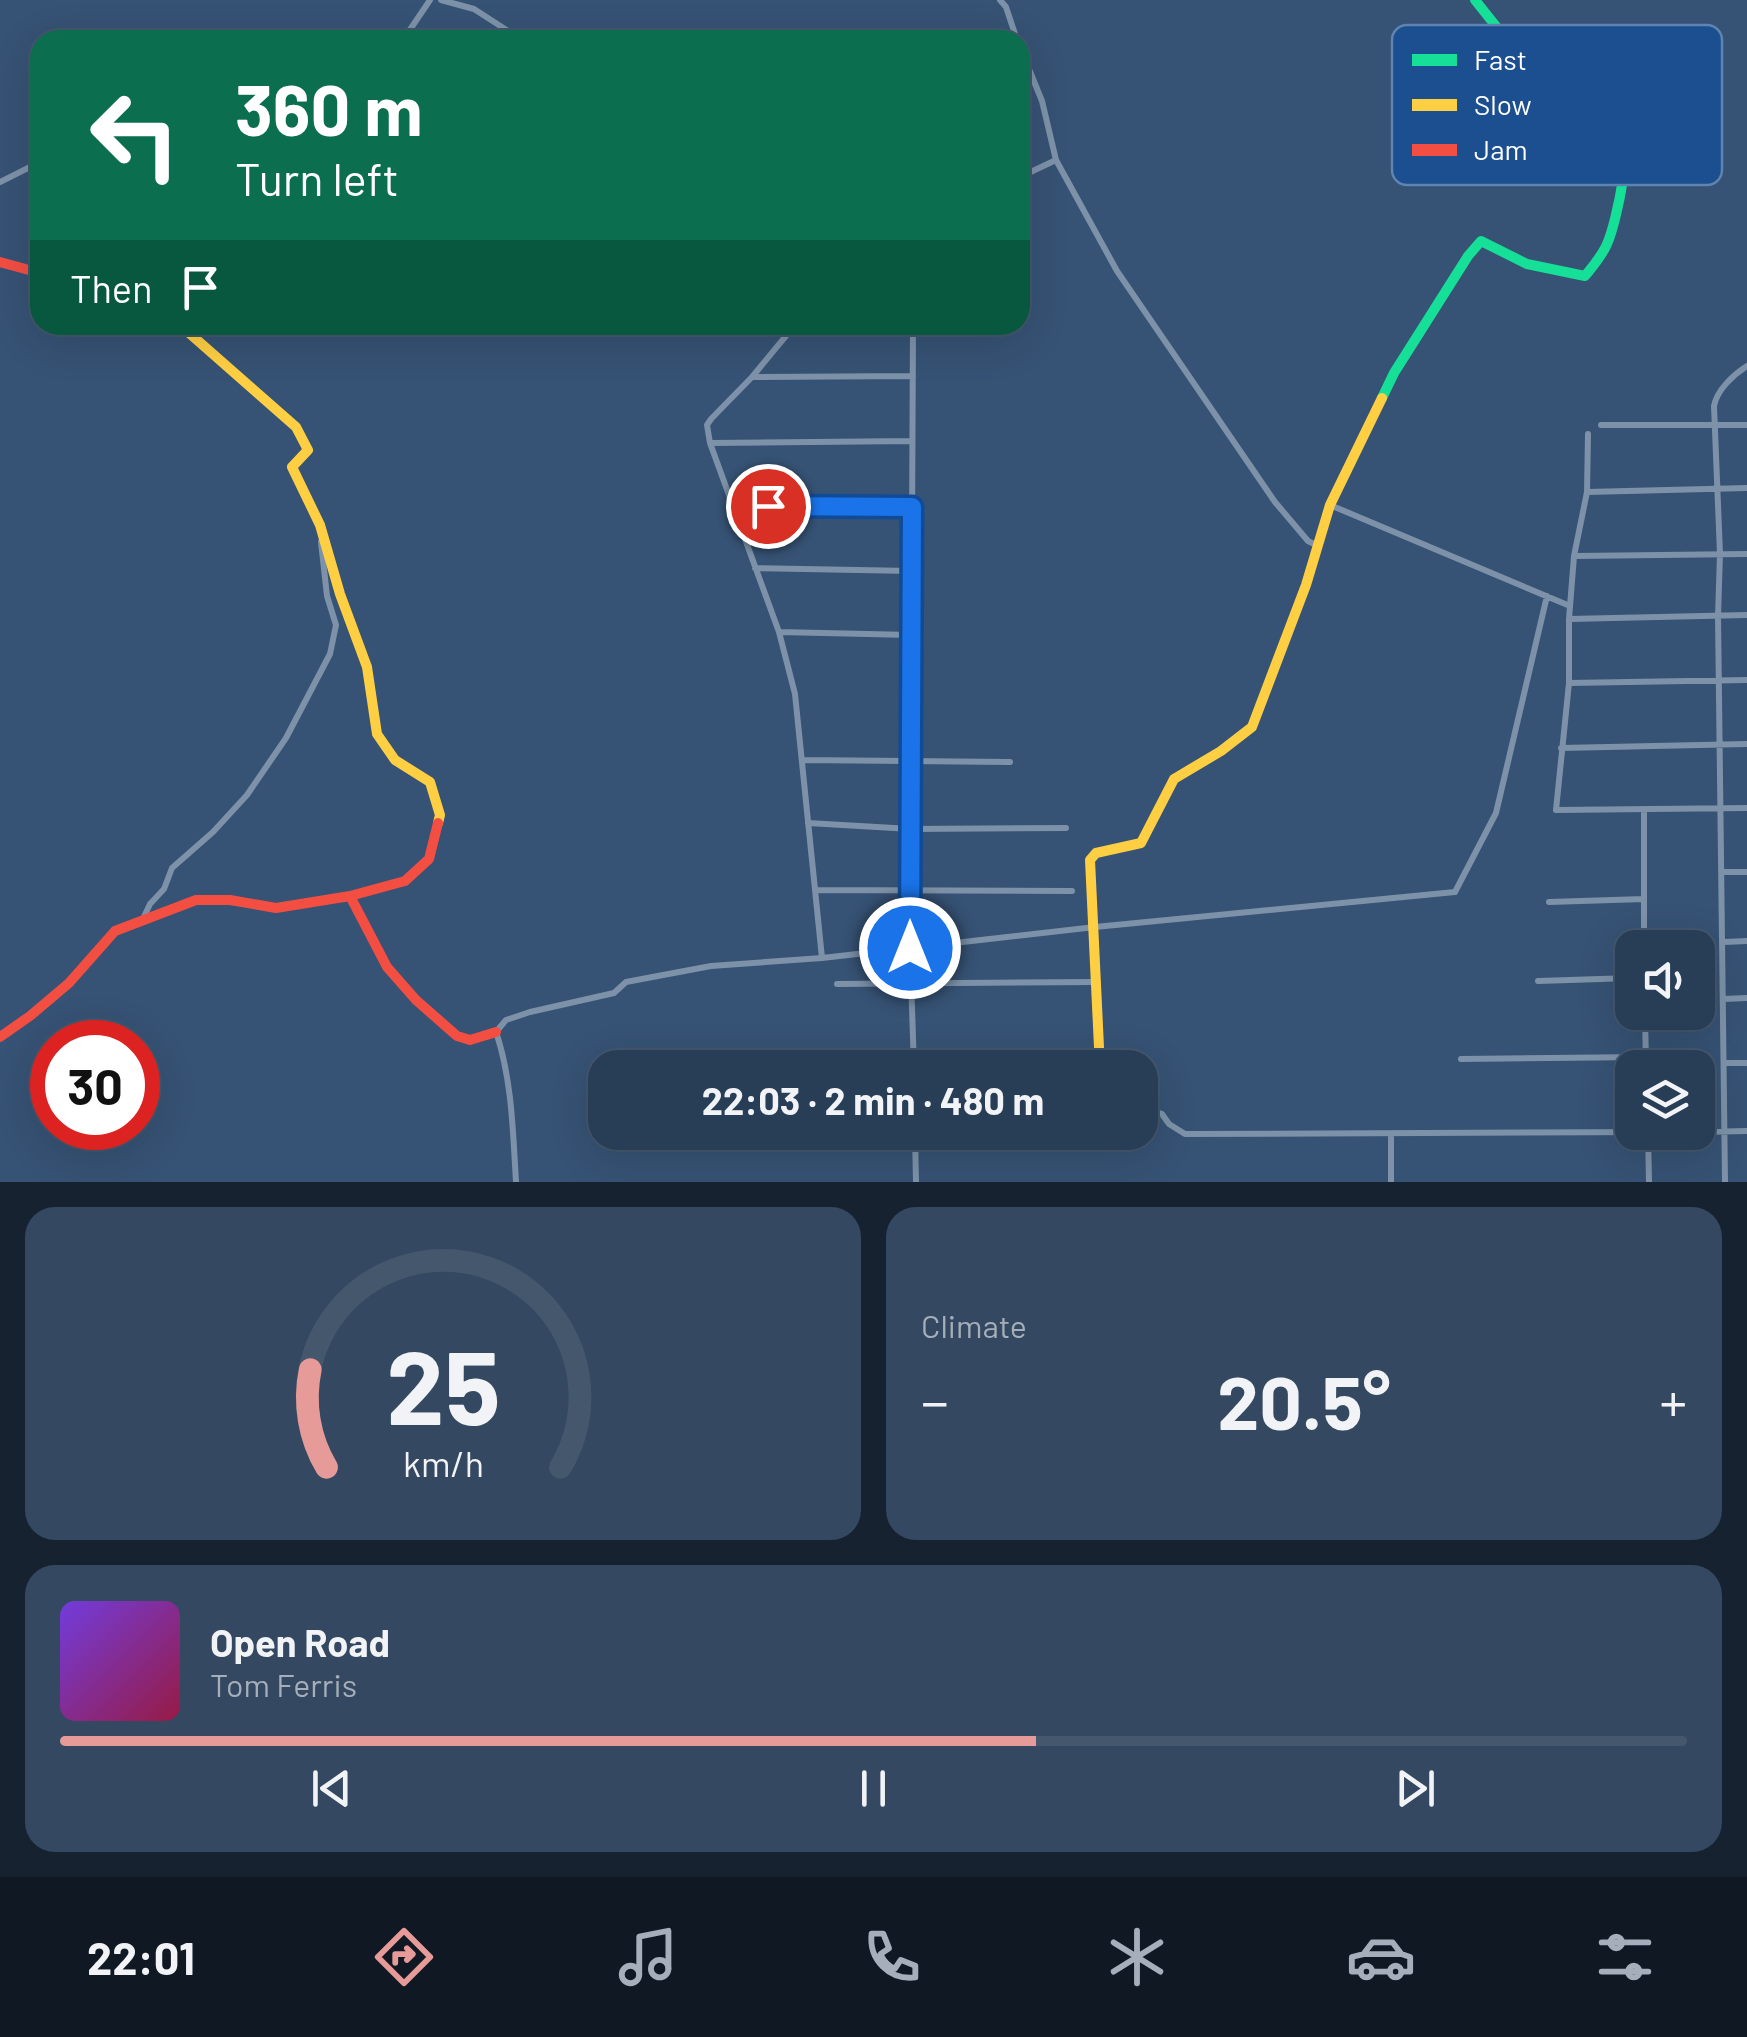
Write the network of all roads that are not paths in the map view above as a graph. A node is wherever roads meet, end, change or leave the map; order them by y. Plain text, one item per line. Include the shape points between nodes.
1 (430, 0) edge
2 (441, 0) edge
3 (1000, 0) edge
4 (1475, 0) edge
5 (1495, 25) edge
6 (410, 30) edge
7 (507, 30) edge
8 (1014, 30) edge
9 (1030, 71) edge
10 (1056, 160) junction
11 (30, 167) edge
12 (1030, 173) edge
13 (0, 182) edge
14 (1621, 185) edge
15 (0, 262) edge
16 (30, 270) edge
17 (192, 335) edge
18 (787, 335) edge
19 (913, 335) edge
20 (1747, 366) edge
21 (912, 376) junction
22 (752, 377) junction
23 (1601, 425) dead end
24 (1714, 426) junction
25 (1747, 426) edge
26 (1588, 434) dead end
27 (912, 441) junction
28 (710, 443) junction
29 (1747, 488) edge
30 (1717, 489) junction
31 (1587, 492) junction
32 (1330, 505) junction
33 (732, 506) junction
34 (912, 507) junction
35 (320, 526) junction
36 (1318, 546) junction
37 (1720, 554) junction
38 (1747, 554) edge
39 (1574, 556) junction
40 (755, 568) junction
41 (912, 570) junction
42 (1547, 596) junction
43 (1570, 606) junction
44 (1747, 615) edge
45 (1718, 616) junction
46 (1569, 619) junction
47 (779, 632) junction
48 (912, 635) junction
49 (1720, 680) junction
50 (1747, 680) edge
51 (1568, 683) junction
52 (1720, 744) junction
53 (1747, 744) edge
54 (1562, 748) junction
55 (911, 759) junction
56 (802, 760) junction
57 (1010, 762) dead end
58 (1722, 808) junction
59 (1747, 808) edge
60 (1644, 809) junction
61 (808, 823) junction
62 (1066, 828) dead end
63 (911, 829) junction
64 (1722, 872) junction
65 (1747, 872) edge
66 (910, 889) junction
67 (815, 890) junction
68 (1072, 891) dead end
69 (350, 896) junction
70 (1644, 899) junction
71 (1549, 902) dead end
72 (142, 920) junction
73 (1095, 927) junction
74 (1644, 930) edge
75 (1747, 941) edge
76 (1724, 942) junction
77 (910, 948) junction
78 (822, 958) junction
79 (1615, 978) edge
80 (1538, 980) dead end
81 (1096, 982) junction
82 (837, 984) dead end
83 (912, 985) junction
84 (1747, 998) edge
85 (1723, 999) junction
86 (496, 1032) junction
87 (0, 1037) edge
88 (914, 1050) edge
89 (1099, 1050) edge
90 (1615, 1057) edge
91 (1462, 1058) dead end
92 (1747, 1063) edge
93 (1724, 1064) junction
94 (1158, 1113) edge
95 (1747, 1130) edge
96 (1715, 1131) edge
97 (1725, 1131) junction
98 (1615, 1133) edge
99 (1392, 1135) junction
100 (915, 1150) edge
101 (1648, 1150) edge
102 (516, 1182) edge
103 (916, 1182) edge
104 (1391, 1182) edge
105 (1649, 1182) edge
106 (1725, 1182) edge

1 - 6 street
2 - 7 street via 474,9
3 - 8 street
4 - 5 street
9 - 10 street
10 - 12 street
10 - 36 street via 1118,271 1275,502
11 - 13 street
14 - 32 street via 1608,242 1586,276 1527,264 1481,241 1394,373
15 - 16 street
17 - 35 street via 296,427 308,450 292,467
18 - 22 street
19 - 21 street
20 - 24 street via 1716,398
21 - 22 street
21 - 27 street
22 - 28 street via 711,418
23 - 24 street
24 - 25 street
24 - 30 street
26 - 31 street
27 - 28 street
27 - 34 street
28 - 33 street
29 - 30 street
30 - 31 street
30 - 37 street
31 - 39 street
32 - 36 street
32 - 42 street
33 - 34 street
33 - 40 street
34 - 41 street
35 - 69 street via 367,668 377,734 395,760 430,782 440,815 429,859 405,881
35 - 72 street via 336,626 330,654 247,796 172,868
36 - 73 street via 1252,726 1174,780 1141,844 1090,860
37 - 38 street
37 - 39 street
37 - 45 street
39 - 43 street
40 - 41 street
40 - 47 street
41 - 48 street
42 - 43 street
42 - 73 street via 1496,813 1455,892
43 - 46 street
44 - 45 street
45 - 46 street
45 - 49 street
46 - 51 street
47 - 48 street
47 - 56 street
48 - 55 street
49 - 50 street
49 - 51 street
49 - 52 street
51 - 54 street
52 - 53 street
52 - 54 street
52 - 58 street
54 - 60 street via 1556,810
55 - 56 street
55 - 57 street
55 - 63 street
56 - 61 street
58 - 59 street
58 - 60 street
58 - 64 street
60 - 70 street
61 - 63 street
61 - 67 street
62 - 63 street
63 - 66 street
64 - 65 street
64 - 76 street
66 - 67 street
66 - 68 street
66 - 77 street
67 - 78 street
69 - 72 street via 276,908 196,900
69 - 86 street via 387,967 416,1000 457,1036 470,1040
70 - 71 street
70 - 74 street
72 - 87 street via 115,931 69,983
73 - 77 street
73 - 81 street
75 - 76 street
76 - 85 street
77 - 78 street
77 - 83 street
78 - 86 street via 711,966 626,982 614,992 506,1020
79 - 80 street
81 - 83 street
81 - 89 street
82 - 83 street
83 - 88 street
84 - 85 street
85 - 93 street
86 - 102 street
90 - 91 street
92 - 93 street
93 - 97 street
94 - 99 street via 1184,1134
95 - 97 street
96 - 97 street
97 - 106 street
98 - 99 street
99 - 104 street
100 - 103 street
101 - 105 street

